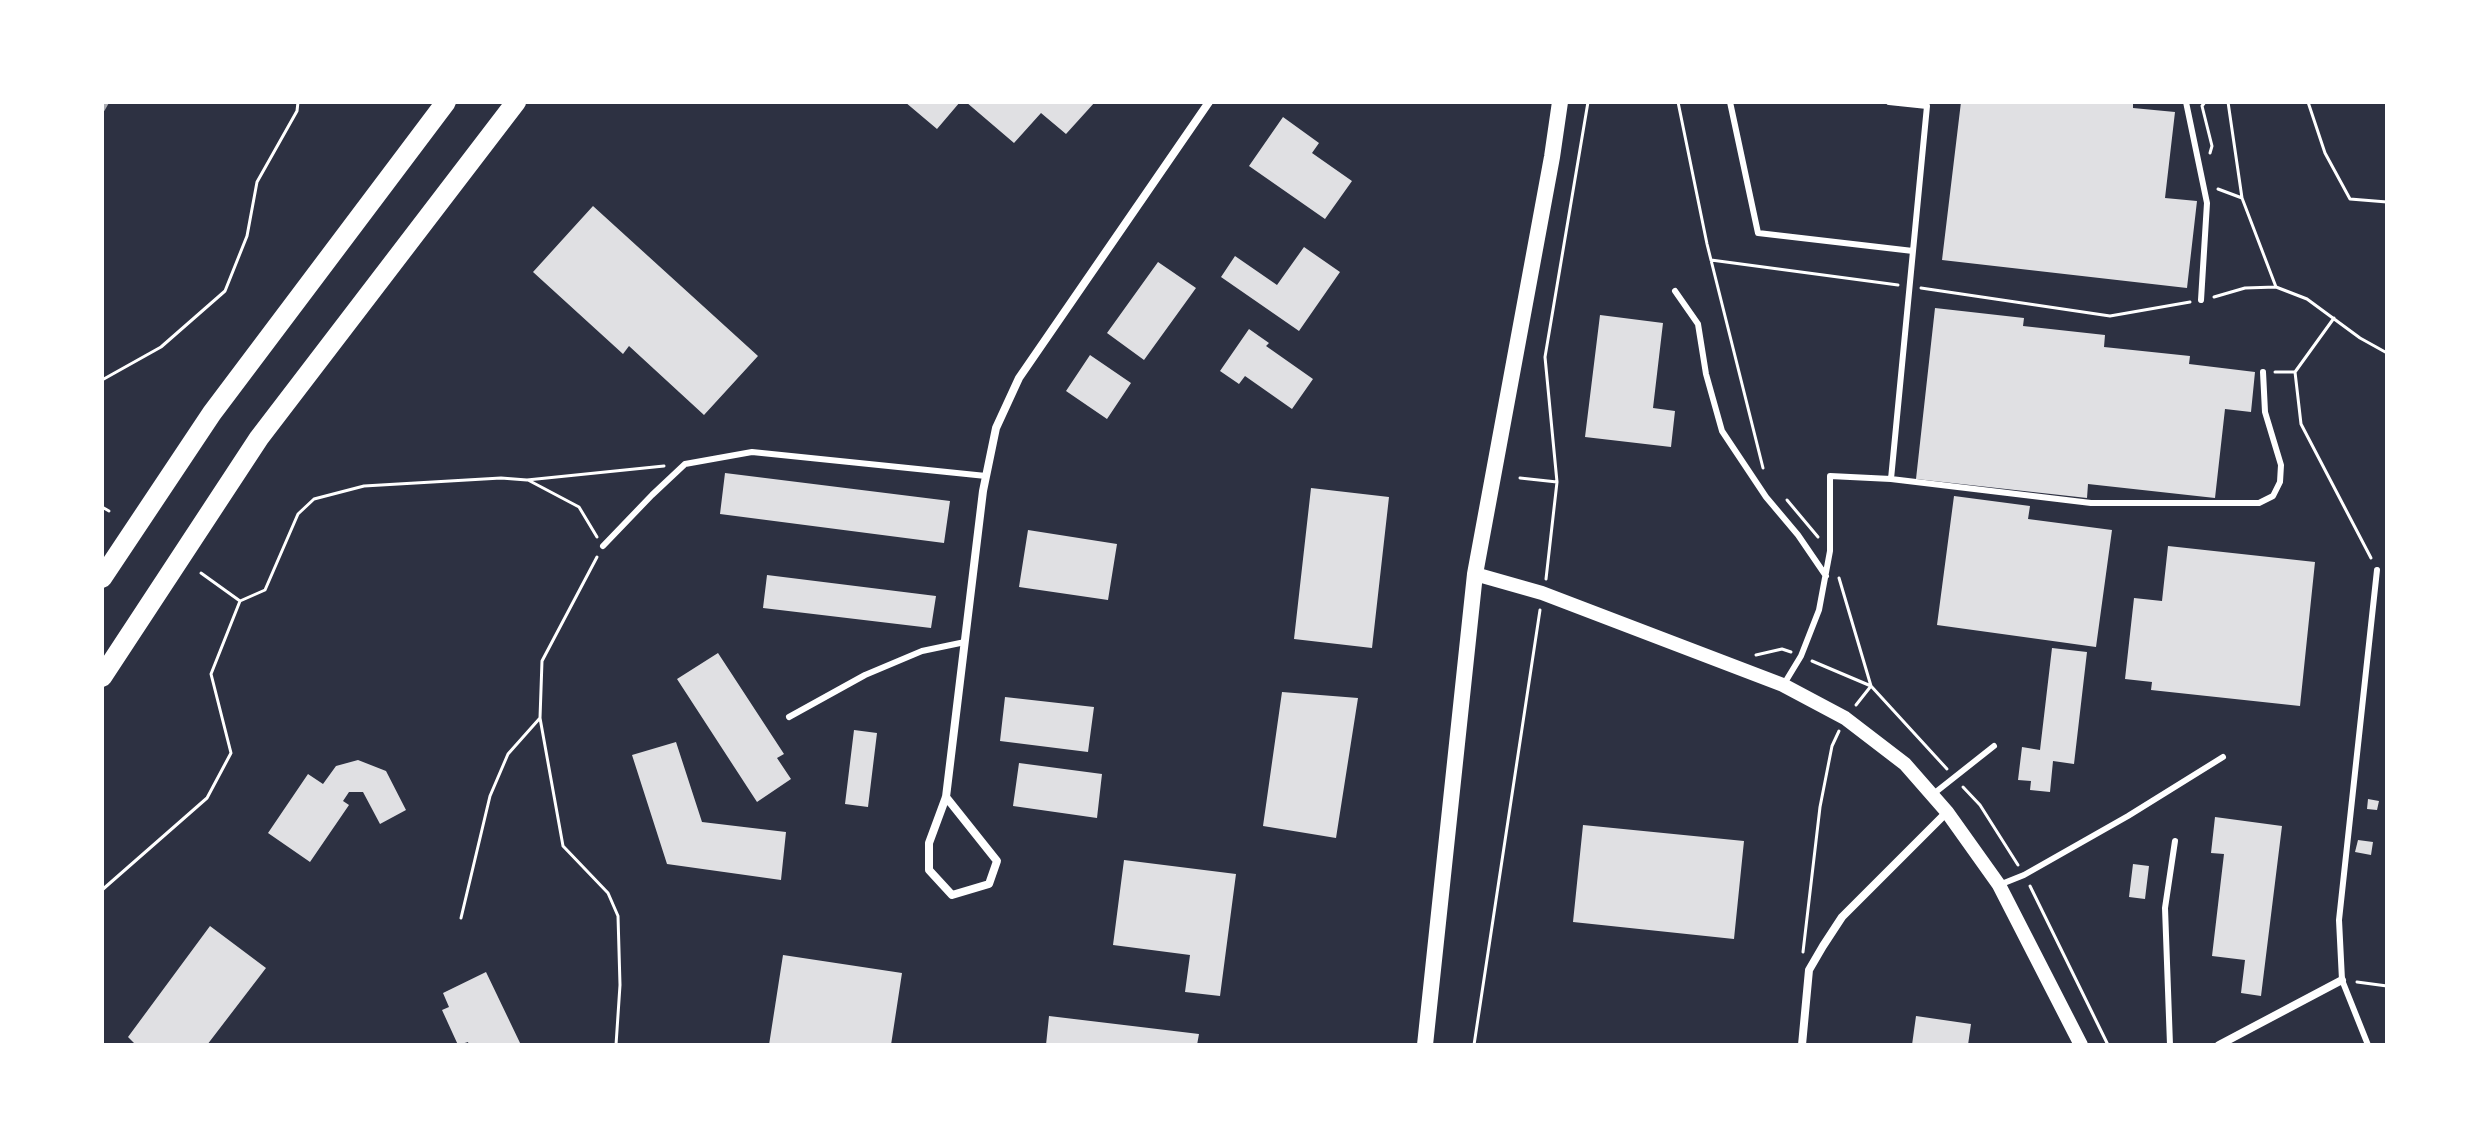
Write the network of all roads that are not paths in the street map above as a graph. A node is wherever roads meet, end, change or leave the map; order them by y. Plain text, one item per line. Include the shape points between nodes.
1 (446, 102) edge
2 (516, 102) edge
3 (1209, 102) edge
4 (1560, 102) edge
5 (1730, 102) edge
6 (1889, 102) edge
7 (2186, 102) edge
8 (1913, 251) junction
9 (1675, 291) dead end
10 (2201, 300) road end
11 (2263, 372) road end
12 (986, 476) junction
13 (1891, 479) junction
14 (603, 546) road end
15 (2377, 570) road end
16 (1475, 574) junction
17 (1826, 576) junction
18 (102, 578) edge
19 (965, 642) junction
20 (102, 677) edge
21 (1783, 685) junction
22 (789, 717) dead end
23 (1994, 746) dead end
24 (2223, 757) dead end
25 (1932, 795) junction
26 (946, 797) junction
27 (1947, 812) junction
28 (2175, 841) dead end
29 (1999, 885) junction
30 (2342, 980) junction
31 (1425, 1045) edge
32 (1802, 1045) edge
33 (2081, 1045) edge
34 (2170, 1045) edge
35 (2219, 1045) edge
36 (2368, 1045) edge

1 - 18 highway via 212,413
2 - 20 highway via 259,438
3 - 12 street via 1019,378 996,428
4 - 16 main road
5 - 8 lane via 1758,233
6 - 8 lane via 1927,106
7 - 10 lane via 2207,203
8 - 13 lane
9 - 17 lane via 1698,324 1722,431
11 - 13 lane via 2265,412 2281,465 2273,496 2259,503 2091,503
12 - 14 lane via 752,452 685,464
12 - 19 street
13 - 17 lane via 1830,476
15 - 30 lane via 2339,920
16 - 21 street via 1542,593
16 - 31 main road
17 - 21 lane via 1801,656
19 - 22 lane via 922,651 865,675
19 - 26 street
21 - 25 street via 1845,718 1905,764
23 - 25 lane
24 - 29 lane via 2128,816
25 - 27 street
26 - 26 street via 929,843 929,870 952,895 989,884 997,861
27 - 29 street
27 - 32 street via 1842,917 1823,946 1809,970
28 - 34 lane via 2165,908
29 - 33 street
30 - 35 street
30 - 36 lane

